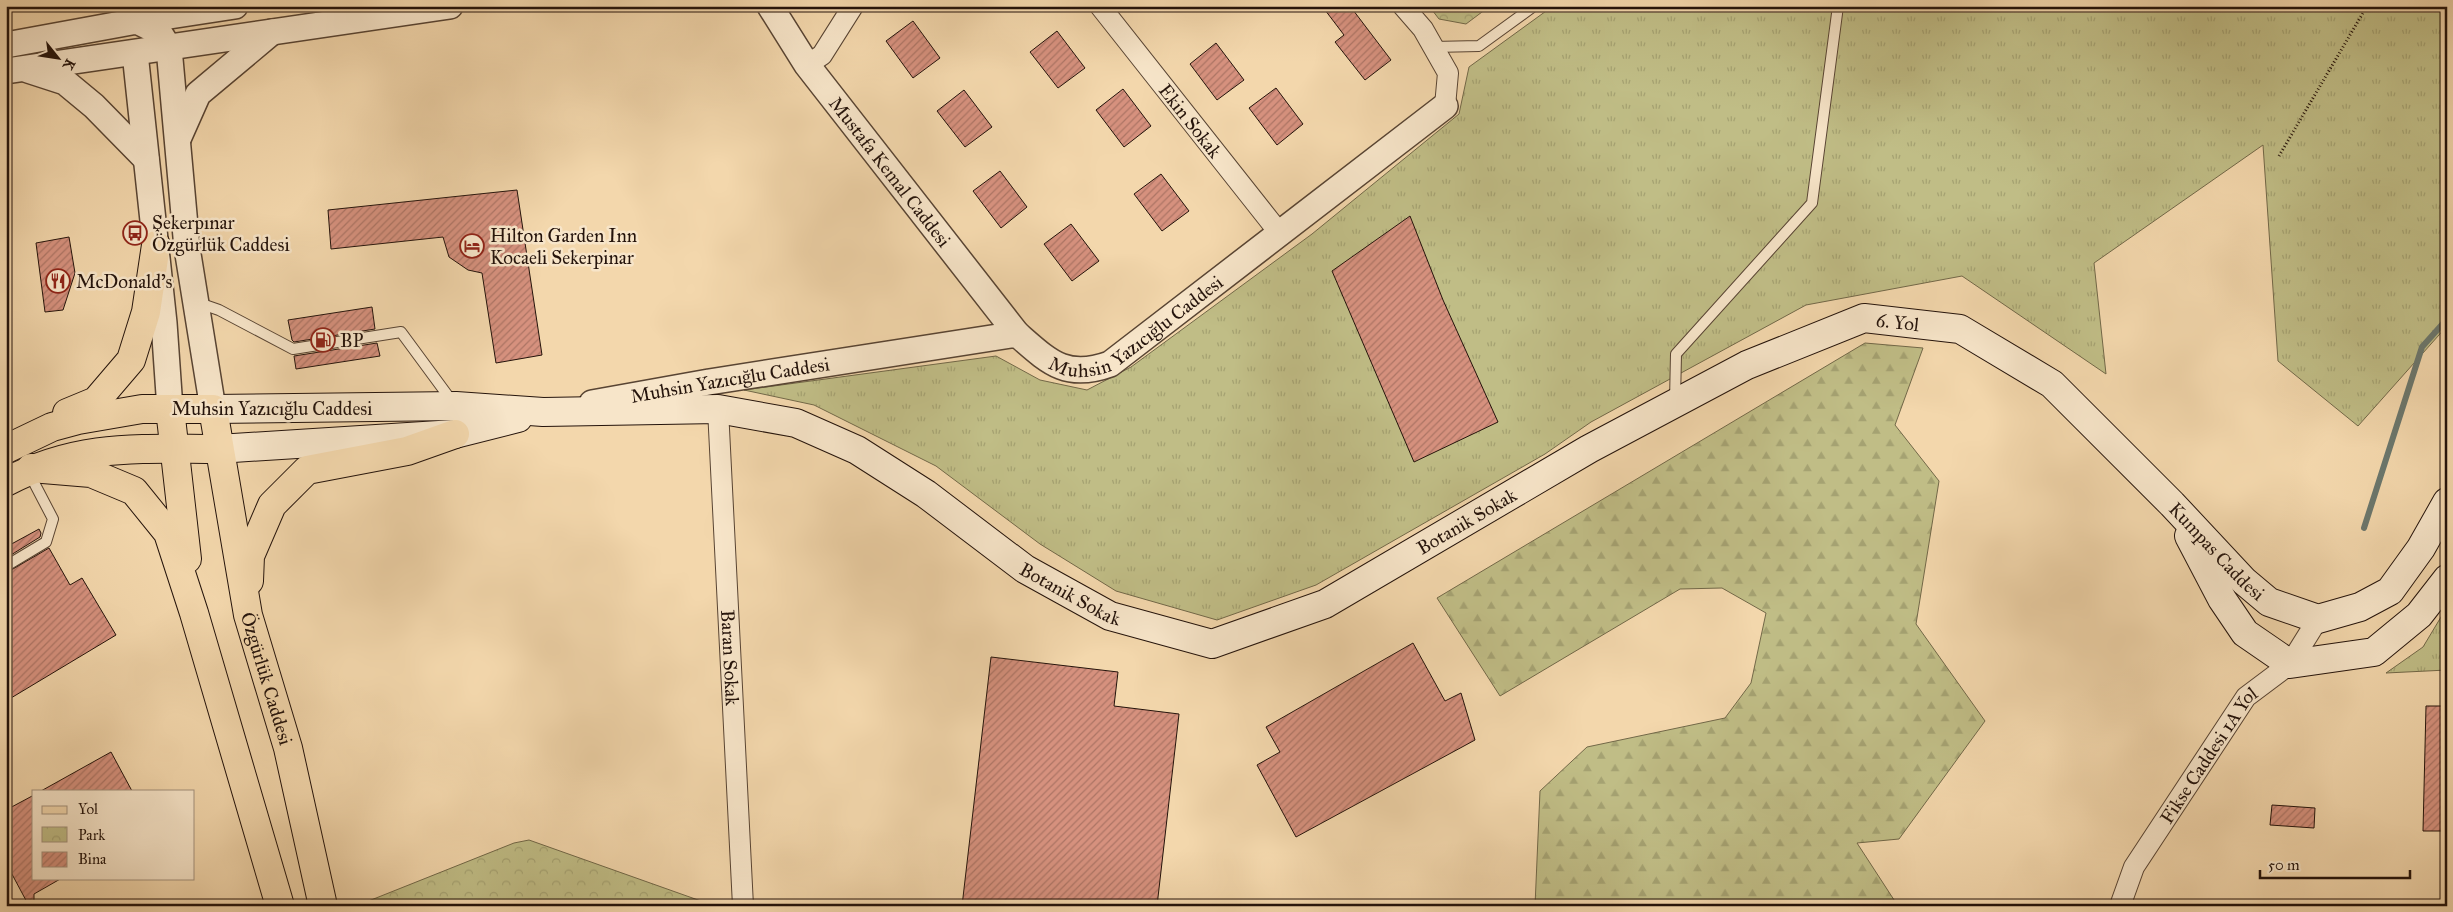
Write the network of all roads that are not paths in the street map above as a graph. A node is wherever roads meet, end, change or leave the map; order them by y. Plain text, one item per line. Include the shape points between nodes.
1 (235, 6) edge
2 (450, 6) edge
3 (770, 6) edge
4 (853, 6) edge
5 (1100, 6) edge
6 (1403, 6) edge
7 (1534, 6) edge
8 (1838, 6) edge
9 (138, 21) junction
10 (273, 31) junction
11 (6, 44) edge
12 (1434, 47) junction
13 (169, 48) junction
14 (135, 53) junction
15 (807, 65) junction
16 (14, 69) edge
17 (1446, 106) joint
18 (177, 141) junction
19 (146, 159) junction
20 (1281, 235) junction
21 (156, 245) junction
22 (196, 302) junction
23 (1017, 334) junction
24 (1675, 403) junction
25 (456, 406) junction
26 (170, 409) junction
27 (213, 409) junction
28 (718, 409) junction
29 (543, 412) junction
30 (455, 434) junction
31 (6, 448) edge
32 (173, 449) junction
33 (218, 449) junction
34 (1589, 449) joint
35 (22, 473) edge
36 (2447, 502) edge
37 (2172, 504) junction
38 (6, 566) edge
39 (2447, 579) edge
40 (194, 613) junction
41 (248, 615) junction
42 (2318, 619) junction
43 (2290, 664) junction
44 (280, 906) edge
45 (324, 906) edge
46 (743, 906) edge
47 (2120, 906) edge

1 - 9 street
2 - 10 street
3 - 15 street, Mustafa Kemal Caddesi
4 - 15 street via 822,54
5 - 20 street, Ekin Sokak
6 - 12 street
7 - 12 lane via 1480,46
8 - 24 lane via 1812,203 1676,354
9 - 11 street
9 - 13 street via 159,32
10 - 13 street
10 - 18 street via 198,94
12 - 17 street via 1448,73
13 - 14 street
13 - 18 street
14 - 16 street
14 - 19 street
15 - 23 street, Mustafa Kemal Caddesi
16 - 19 street via 65,82 94,106
17 - 20 street, Muhsin Yazıcığlu Caddesi
18 - 22 street via 187,248
19 - 21 street
20 - 23 street, Muhsin Yazıcığlu Caddesi via 1110,364 1093,370 1068,370 1040,354
21 - 26 street
21 - 31 main road via 146,312 131,360 96,401 46,421
22 - 25 lane via 219,310 293,349 401,332
22 - 27 street
23 - 29 street, Muhsin Yazıcığlu Caddesi via 709,382
24 - 34 main road, 6. Yol
24 - 37 main road, 6. Yol via 1747,365 1864,318 1960,330 2052,384
25 - 27 main road, Muhsin Yazıcığlu Caddesi
25 - 29 main road, Muhsin Yazıcığlu Caddesi
26 - 27 main road, Muhsin Yazıcığlu Caddesi
26 - 31 main road, Muhsin Yazıcığlu Caddesi via 142,409 78,420 52,427
26 - 32 main road
27 - 33 main road, Özgürlük Caddesi
28 - 29 main road, Botanik Sokak
28 - 34 main road, Botanik Sokak via 796,422 857,450 926,494 1025,569 1110,616 1212,644 1325,604
28 - 46 street, Baran Sokak
29 - 30 main road, Muhsin Yazıcığlu Caddesi
30 - 33 main road, Muhsin Yazıcığlu Caddesi
30 - 41 main road via 407,451 307,470 272,505 250,556
32 - 33 main road
32 - 35 main road via 120,448 84,453
32 - 40 main road
33 - 41 main road, Özgürlük Caddesi
35 - 38 lane via 52,519 46,542
35 - 40 main road via 91,473 134,491 168,533
36 - 42 main road via 2421,548 2390,591 2360,608
37 - 42 main road, Kumpas Caddesi via 2244,581 2269,602
37 - 43 main road, Kumpas Caddesi via 2222,599 2244,633
39 - 43 main road via 2420,614 2374,652
40 - 44 main road
41 - 45 main road, Özgürlük Caddesi via 288,748
42 - 43 street, Fikse Caddesi 1A Yol
43 - 47 street, Fikse Caddesi 1A Yol via 2246,697 2134,867

